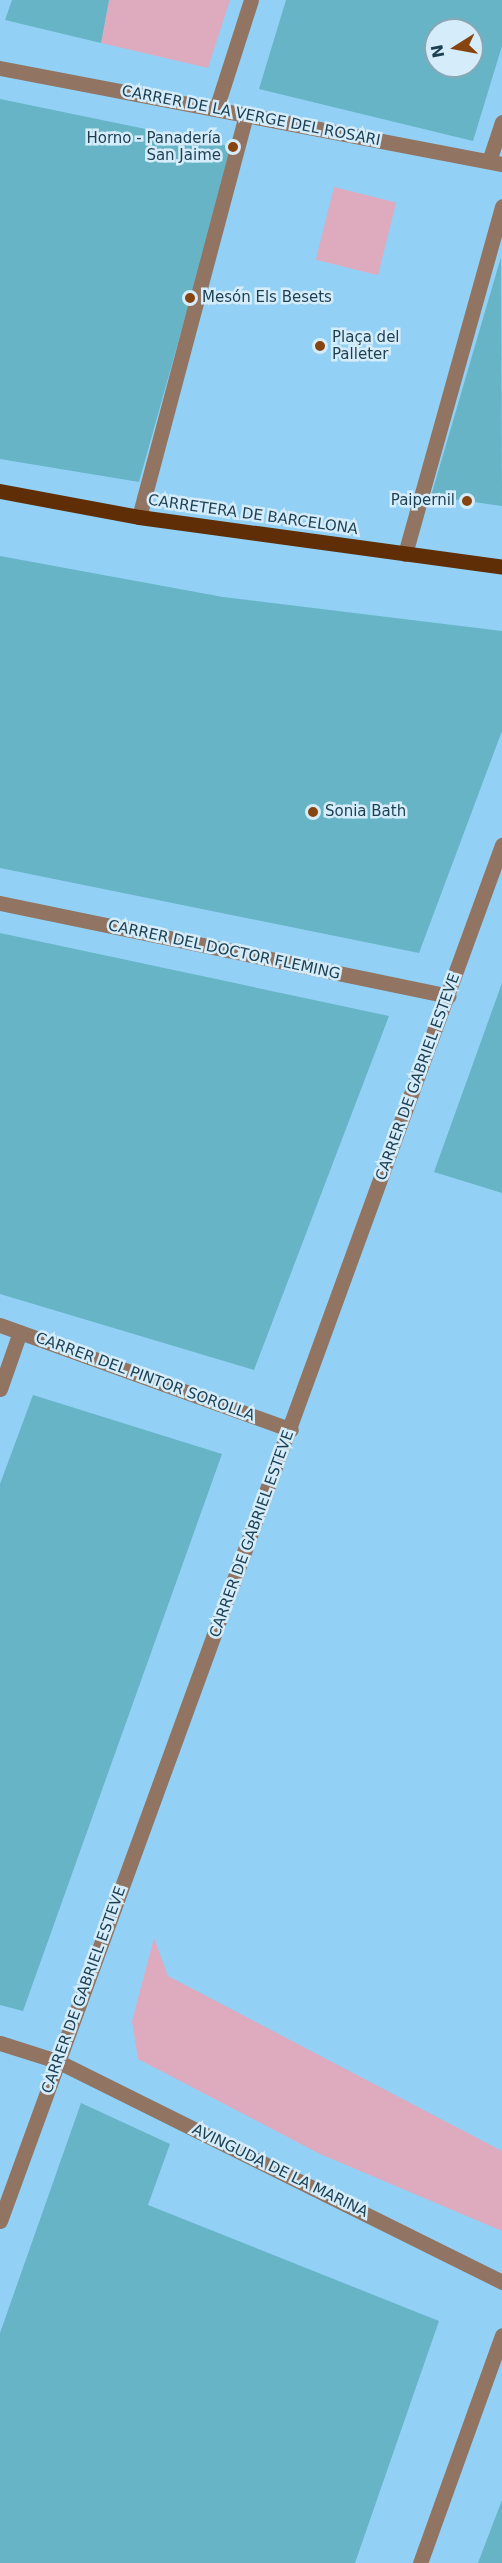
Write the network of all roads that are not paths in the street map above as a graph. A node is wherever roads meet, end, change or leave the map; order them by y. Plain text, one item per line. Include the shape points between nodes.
1 (251, 0) edge
2 (0, 68) edge
3 (216, 109) junction
4 (246, 115) junction
5 (502, 122) edge
6 (496, 163) edge
7 (502, 206) edge
8 (0, 491) edge
9 (139, 517) junction
10 (405, 554) junction
11 (502, 567) edge
12 (502, 845) edge
13 (0, 903) edge
14 (448, 996) junction
15 (0, 1325) edge
16 (20, 1332) junction
17 (0, 1389) edge
18 (291, 1430) junction
19 (0, 2043) edge
20 (57, 2061) junction
21 (0, 2221) edge
22 (502, 2282) edge
23 (502, 2335) edge
24 (420, 2563) edge

1 - 3 street
2 - 3 street, CARRER DE LA VERGE DEL ROSARI
3 - 4 street, CARRER DE LA VERGE DEL ROSARI
4 - 6 street, CARRER DE LA VERGE DEL ROSARI
4 - 9 street
5 - 6 street
7 - 10 street
8 - 9 main road, CARRETERA DE BARCELONA
9 - 10 main road, CARRETERA DE BARCELONA
10 - 11 main road, CARRETERA DE BARCELONA
12 - 14 street, CARRER DE GABRIEL ESTEVE
13 - 14 street, CARRER DEL DOCTOR FLEMING
14 - 18 street, CARRER DE GABRIEL ESTEVE
15 - 16 street, CARRER DEL PINTOR SOROLLA
16 - 17 street
16 - 18 street, CARRER DEL PINTOR SOROLLA
18 - 20 street, CARRER DE GABRIEL ESTEVE
19 - 20 street, AVINGUDA DE LA MARINA
20 - 21 street, CARRER DE GABRIEL ESTEVE
20 - 22 street, AVINGUDA DE LA MARINA
23 - 24 street

